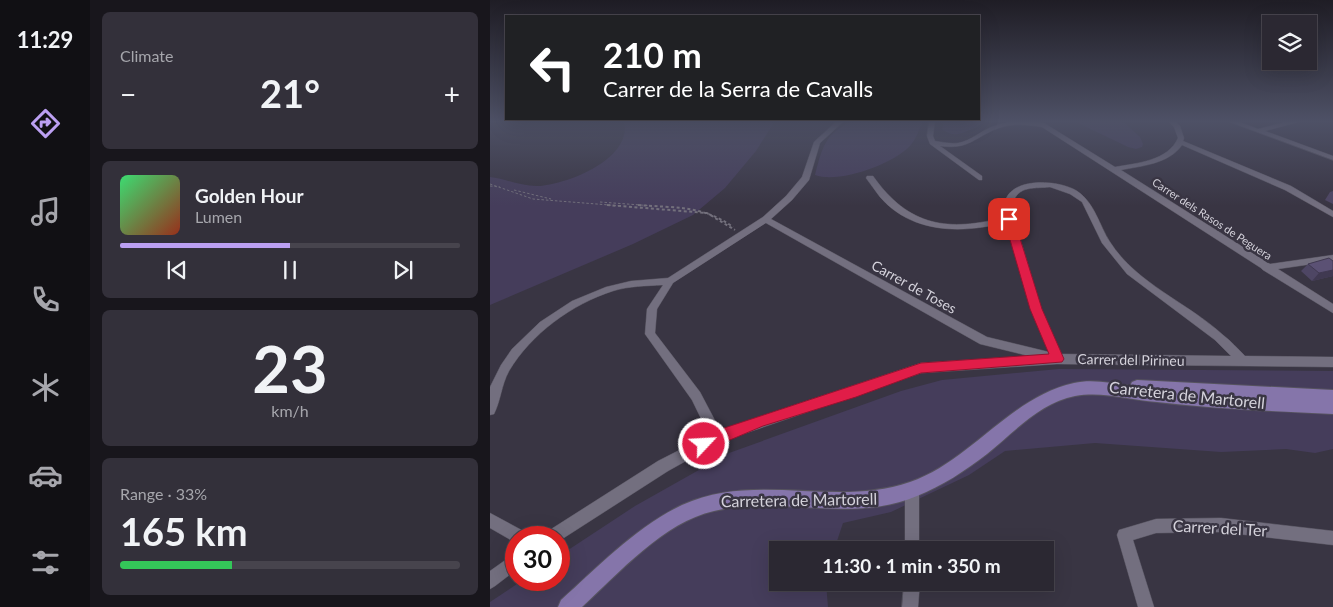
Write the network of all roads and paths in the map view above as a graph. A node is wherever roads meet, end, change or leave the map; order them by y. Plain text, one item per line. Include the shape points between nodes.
1 (815, 149) edge
2 (940, 149) edge
3 (1084, 149) edge
4 (1174, 149) edge
5 (1198, 149) edge
6 (1309, 149) edge
7 (1333, 158) edge
8 (1116, 169) junction
9 (870, 178) dead end
10 (979, 178) dead end
11 (490, 185) edge
12 (1333, 214) edge
13 (766, 219) junction
14 (1009, 219) junction
15 (742, 235) junction
16 (1333, 258) edge
17 (1266, 268) junction
18 (670, 280) junction
19 (1333, 309) edge
20 (1057, 359) junction
21 (1243, 362) junction
22 (1333, 362) edge
23 (1109, 387) junction
24 (1333, 396) edge
25 (1333, 408) edge
26 (490, 410) edge
27 (717, 437) junction
28 (912, 490) junction
29 (490, 520) edge
30 (569, 526) edge
31 (505, 528) edge
32 (1333, 538) edge
33 (912, 541) edge
34 (505, 569) edge
35 (490, 581) edge
36 (911, 591) edge
37 (568, 607) edge
38 (910, 607) edge
39 (1146, 607) edge

1 - 13 street via 806,178
2 - 10 street
3 - 8 street, Carrer dels Rasos de Peguera
4 - 8 street via 1164,157
5 - 12 street via 1288,188
6 - 7 street
8 - 17 street, Carrer dels Rasos de Peguera
9 - 14 street via 879,192 908,218 957,228 985,226
11 - 15 path via 533,198 707,213
13 - 15 street
13 - 20 street, Carrer de Toses via 984,341
14 - 20 street via 1036,309
14 - 21 street via 1010,197 1019,188 1050,185 1073,192 1085,201 1106,243 1130,272 1219,337
15 - 18 street
16 - 17 street
17 - 19 street, Carrer dels Rasos de Peguera
18 - 26 street via 609,289 572,305 538,331 510,360 496,385
18 - 27 street via 652,309 650,334 696,396
20 - 21 street, Carrer del Pirineu
20 - 27 street, Carrer del Pirineu via 921,368
21 - 22 street, Carrer del Pirineu
23 - 24 main road
23 - 25 main road, Carretera de Martorell via 1155,396
23 - 28 main road, Carretera de Martorell via 1082,388 1046,400 961,464
27 - 30 street, Carrer del Pirineu via 663,466
28 - 33 street
28 - 37 main road, Carretera de Martorell via 885,498 850,502 739,498 699,507 656,532
29 - 31 street
32 - 39 street, Carrer del Ter via 1221,525 1156,526 1124,535
34 - 35 street
36 - 38 street

